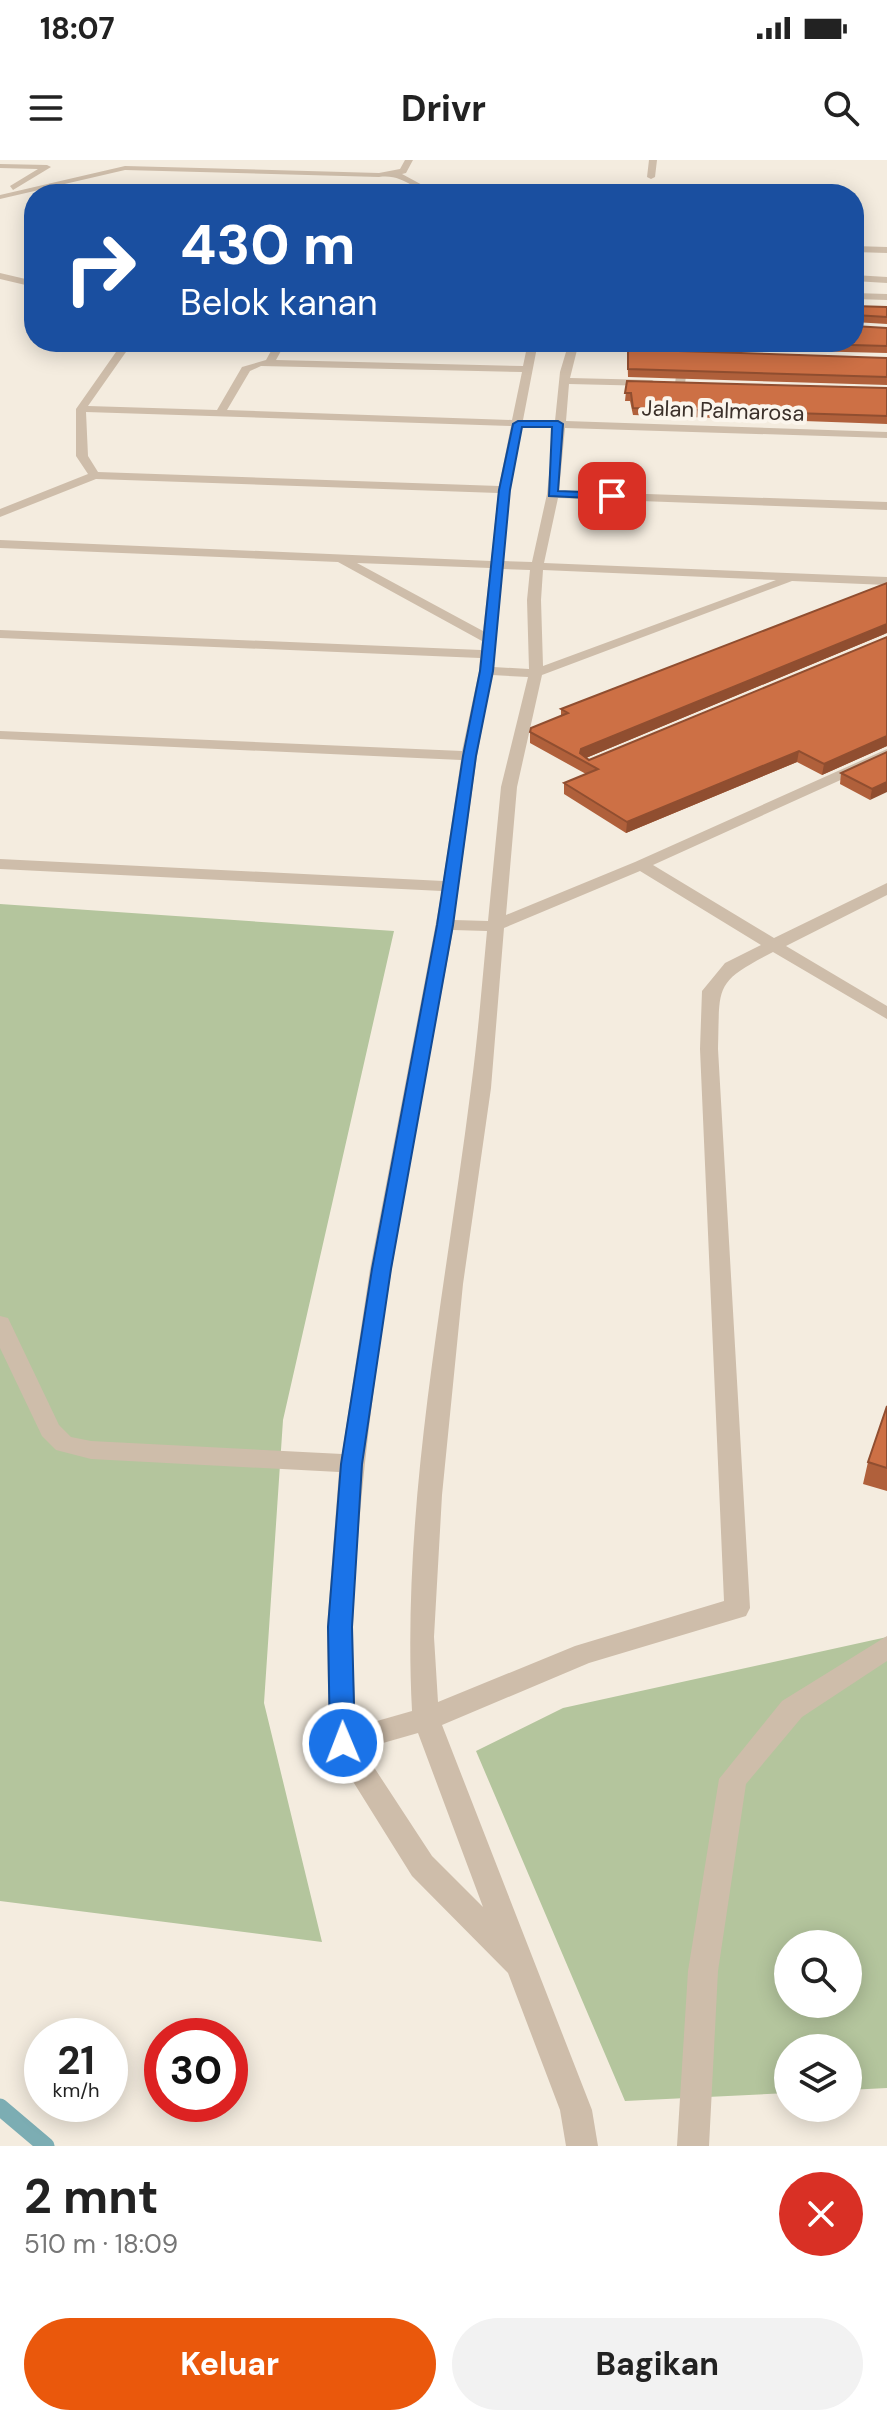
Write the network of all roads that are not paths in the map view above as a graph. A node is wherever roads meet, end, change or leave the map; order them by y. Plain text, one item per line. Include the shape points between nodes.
1 (120, 160) edge
2 (269, 160) edge
3 (409, 160) edge
4 (653, 160) edge
5 (0, 166) edge
6 (114, 170) junction
7 (260, 172) junction
8 (395, 173) junction
9 (651, 177) dead end
10 (53, 184) edge
11 (416, 184) edge
12 (24, 191) edge
13 (0, 196) edge
14 (864, 249) edge
15 (887, 250) edge
16 (0, 276) edge
17 (864, 279) edge
18 (887, 280) edge
19 (24, 282) edge
20 (864, 296) edge
21 (887, 297) edge
22 (121, 352) edge
23 (276, 352) edge
24 (531, 352) edge
25 (571, 352) edge
26 (685, 354) joint
27 (701, 355) edge
28 (270, 362) junction
29 (527, 369) junction
30 (564, 381) junction
31 (680, 384) junction
32 (695, 385) edge
33 (81, 409) junction
34 (221, 412) junction
35 (518, 424) junction
36 (558, 424) junction
37 (887, 435) edge
38 (95, 475) junction
39 (504, 490) junction
40 (553, 494) junction
41 (887, 506) edge
42 (0, 513) edge
43 (0, 544) edge
44 (336, 556) junction
45 (497, 565) junction
46 (537, 567) junction
47 (796, 578) junction
48 (887, 581) edge
49 (0, 634) edge
50 (487, 655) junction
51 (536, 673) junction
52 (0, 735) edge
53 (887, 753) edge
54 (469, 756) junction
55 (870, 761) junction
56 (887, 769) edge
57 (0, 864) edge
58 (641, 865) junction
59 (449, 886) junction
60 (887, 888) edge
61 (445, 925) junction
62 (495, 926) junction
63 (770, 945) junction
64 (887, 1014) edge
65 (0, 1324) edge
66 (352, 1464) junction
67 (887, 1647) edge
68 (426, 1719) junction
69 (343, 1743) junction
70 (524, 1968) junction
71 (582, 2146) edge
72 (693, 2146) edge

1 - 6 street
2 - 7 street
3 - 8 street
4 - 9 street
5 - 13 street via 47,167
6 - 7 street
6 - 10 street
7 - 8 street
8 - 11 street
12 - 13 street
14 - 15 street
16 - 19 street
17 - 18 street
20 - 21 street
22 - 33 street
23 - 28 street
24 - 29 street
25 - 30 street
26 - 27 street
26 - 31 street
28 - 29 street
28 - 34 street via 246,369
29 - 35 street
30 - 31 street
30 - 36 street
31 - 32 street
33 - 34 street, Jalan Palmarosa
33 - 38 street via 82,456
34 - 35 street, Jalan Palmarosa
35 - 36 street, Jalan Palmarosa
35 - 39 street
36 - 37 street, Jalan Palmarosa
36 - 40 street
38 - 39 street
38 - 42 street
39 - 45 street
40 - 41 street
40 - 46 street
43 - 44 street
44 - 45 street
44 - 50 street
45 - 46 street
45 - 50 street
46 - 47 street
46 - 51 street
47 - 48 street
47 - 51 street
49 - 50 street
50 - 51 street
50 - 54 street
51 - 62 street via 509,787
52 - 54 street
53 - 55 street
54 - 59 street
55 - 56 street
55 - 58 street
57 - 59 street
58 - 62 street
58 - 63 street
59 - 61 street
60 - 63 street
61 - 62 street
61 - 66 street via 381,1269
62 - 68 street via 481,1088 452,1284 430,1495 421,1637
63 - 64 street
63 - 68 street via 731,967 711,991 709,1049 737,1608 584,1654
65 - 66 street via 50,1430 64,1444 91,1450
66 - 69 street via 340,1627
67 - 72 street via 792,1709 733,1779 703,1971
68 - 69 street
68 - 70 street
69 - 70 street via 422,1866
70 - 71 street via 576,2110

